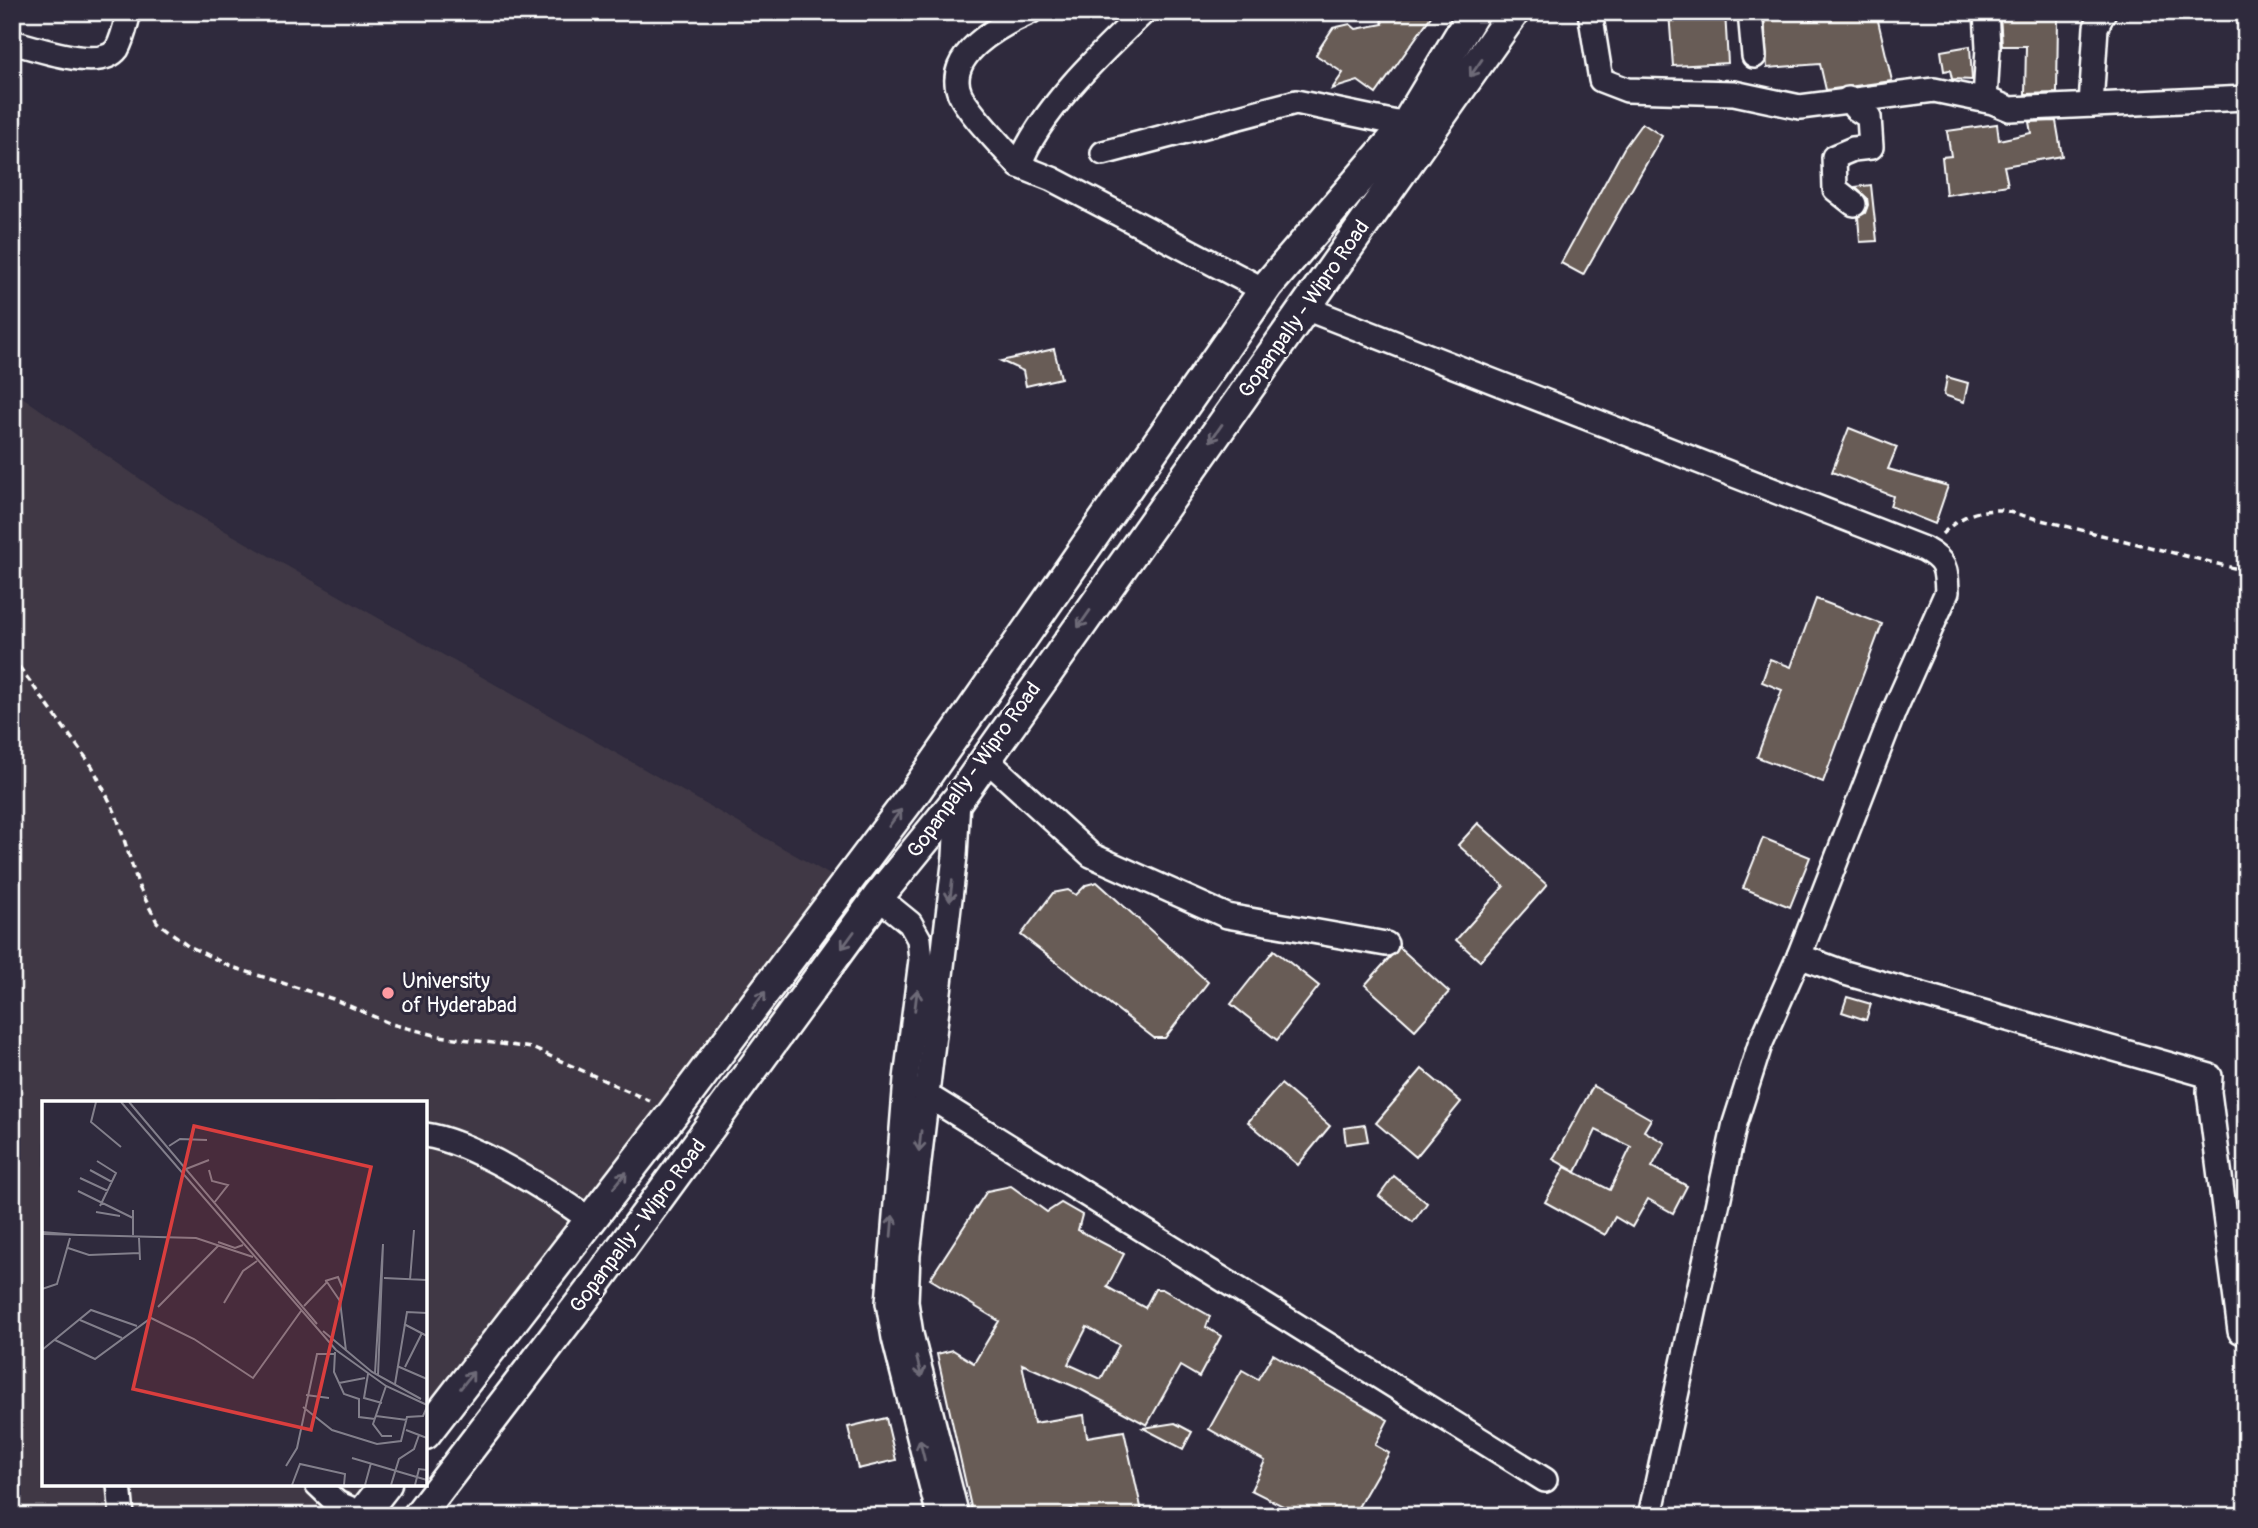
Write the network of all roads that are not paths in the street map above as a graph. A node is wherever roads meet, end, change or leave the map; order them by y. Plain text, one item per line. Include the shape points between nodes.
1 (129, 12) edge
2 (1030, 12) edge
3 (1144, 12) edge
4 (1474, 12) edge
5 (1514, 12) edge
6 (1590, 12) edge
7 (1750, 12) edge
8 (1986, 12) edge
9 (2104, 12) edge
10 (12, 42) edge
11 (1754, 56) dead end
12 (2246, 98) edge
13 (1848, 99) junction
14 (1985, 100) junction
15 (2091, 105) junction
16 (1406, 125) junction
17 (1103, 153) dead end
18 (1018, 166) junction
19 (1854, 204) dead end
20 (1264, 290) junction
21 (1305, 308) junction
22 (985, 758) junction
23 (958, 799) junction
24 (878, 897) junction
25 (1386, 944) dead end
26 (1799, 956) junction
27 (925, 1094) junction
28 (427, 1136) edge
29 (589, 1219) junction
30 (570, 1245) junction
31 (604, 1271) junction
32 (547, 1278) junction
33 (580, 1304) junction
34 (2246, 1334) edge
35 (427, 1431) edge
36 (1545, 1480) dead end
37 (119, 1486) edge
38 (319, 1486) edge
39 (384, 1486) edge
40 (362, 1515) edge
41 (122, 1516) edge
42 (418, 1516) edge
43 (939, 1516) edge
44 (957, 1516) edge
45 (1650, 1516) edge

1 - 10 street via 118,47 94,61
2 - 18 street via 980,42 959,65 956,80 961,96
3 - 18 street via 1083,72 1026,146
4 - 16 main road, Gopanpally - Wipro Road
5 -> 21 main road, Gopanpally - Wipro Road
6 - 13 street via 1601,80 1613,87 1734,93 1800,107
7 - 11 street
8 - 14 street
9 - 15 street via 2096,27
12 - 15 street
13 - 14 street via 1934,90
13 - 19 street via 1868,117 1871,147 1834,157 1835,189
14 - 15 street via 2010,109
16 - 17 street via 1296,102
16 - 20 main road, Gopanpally - Wipro Road
18 - 20 street via 1052,179
29 -> 20 main road, Gopanpally - Wipro Road via 915,792
21 -> 22 main road, Gopanpally - Wipro Road
21 - 26 street via 1940,557 1947,592 1894,711
22 - 23 main road, Gopanpally - Wipro Road
22 - 25 street via 1091,855 1227,916
23 - 24 main road, Gopanpally - Wipro Road
23 -> 27 street
24 -> 31 main road, Gopanpally - Wipro Road
43 -> 24 street via 888,1303 906,1079 921,960 919,939 910,922
26 - 34 street via 2210,1076 2239,1331
26 - 45 street via 1760,1045 1735,1123
27 - 36 street
27 -> 44 street via 906,1302
28 - 29 street via 465,1148 554,1194
29 - 30 main road, Gopanpally - Wipro Road
30 - 31 main road
30 - 32 main road, Gopanpally - Wipro Road
31 - 33 main road, Gopanpally - Wipro Road
32 - 33 main road
35 -> 32 main road, Gopanpally - Wipro Road
33 - 42 main road, Gopanpally - Wipro Road
37 - 41 street
38 - 40 street via 337,1503
39 - 40 main road

